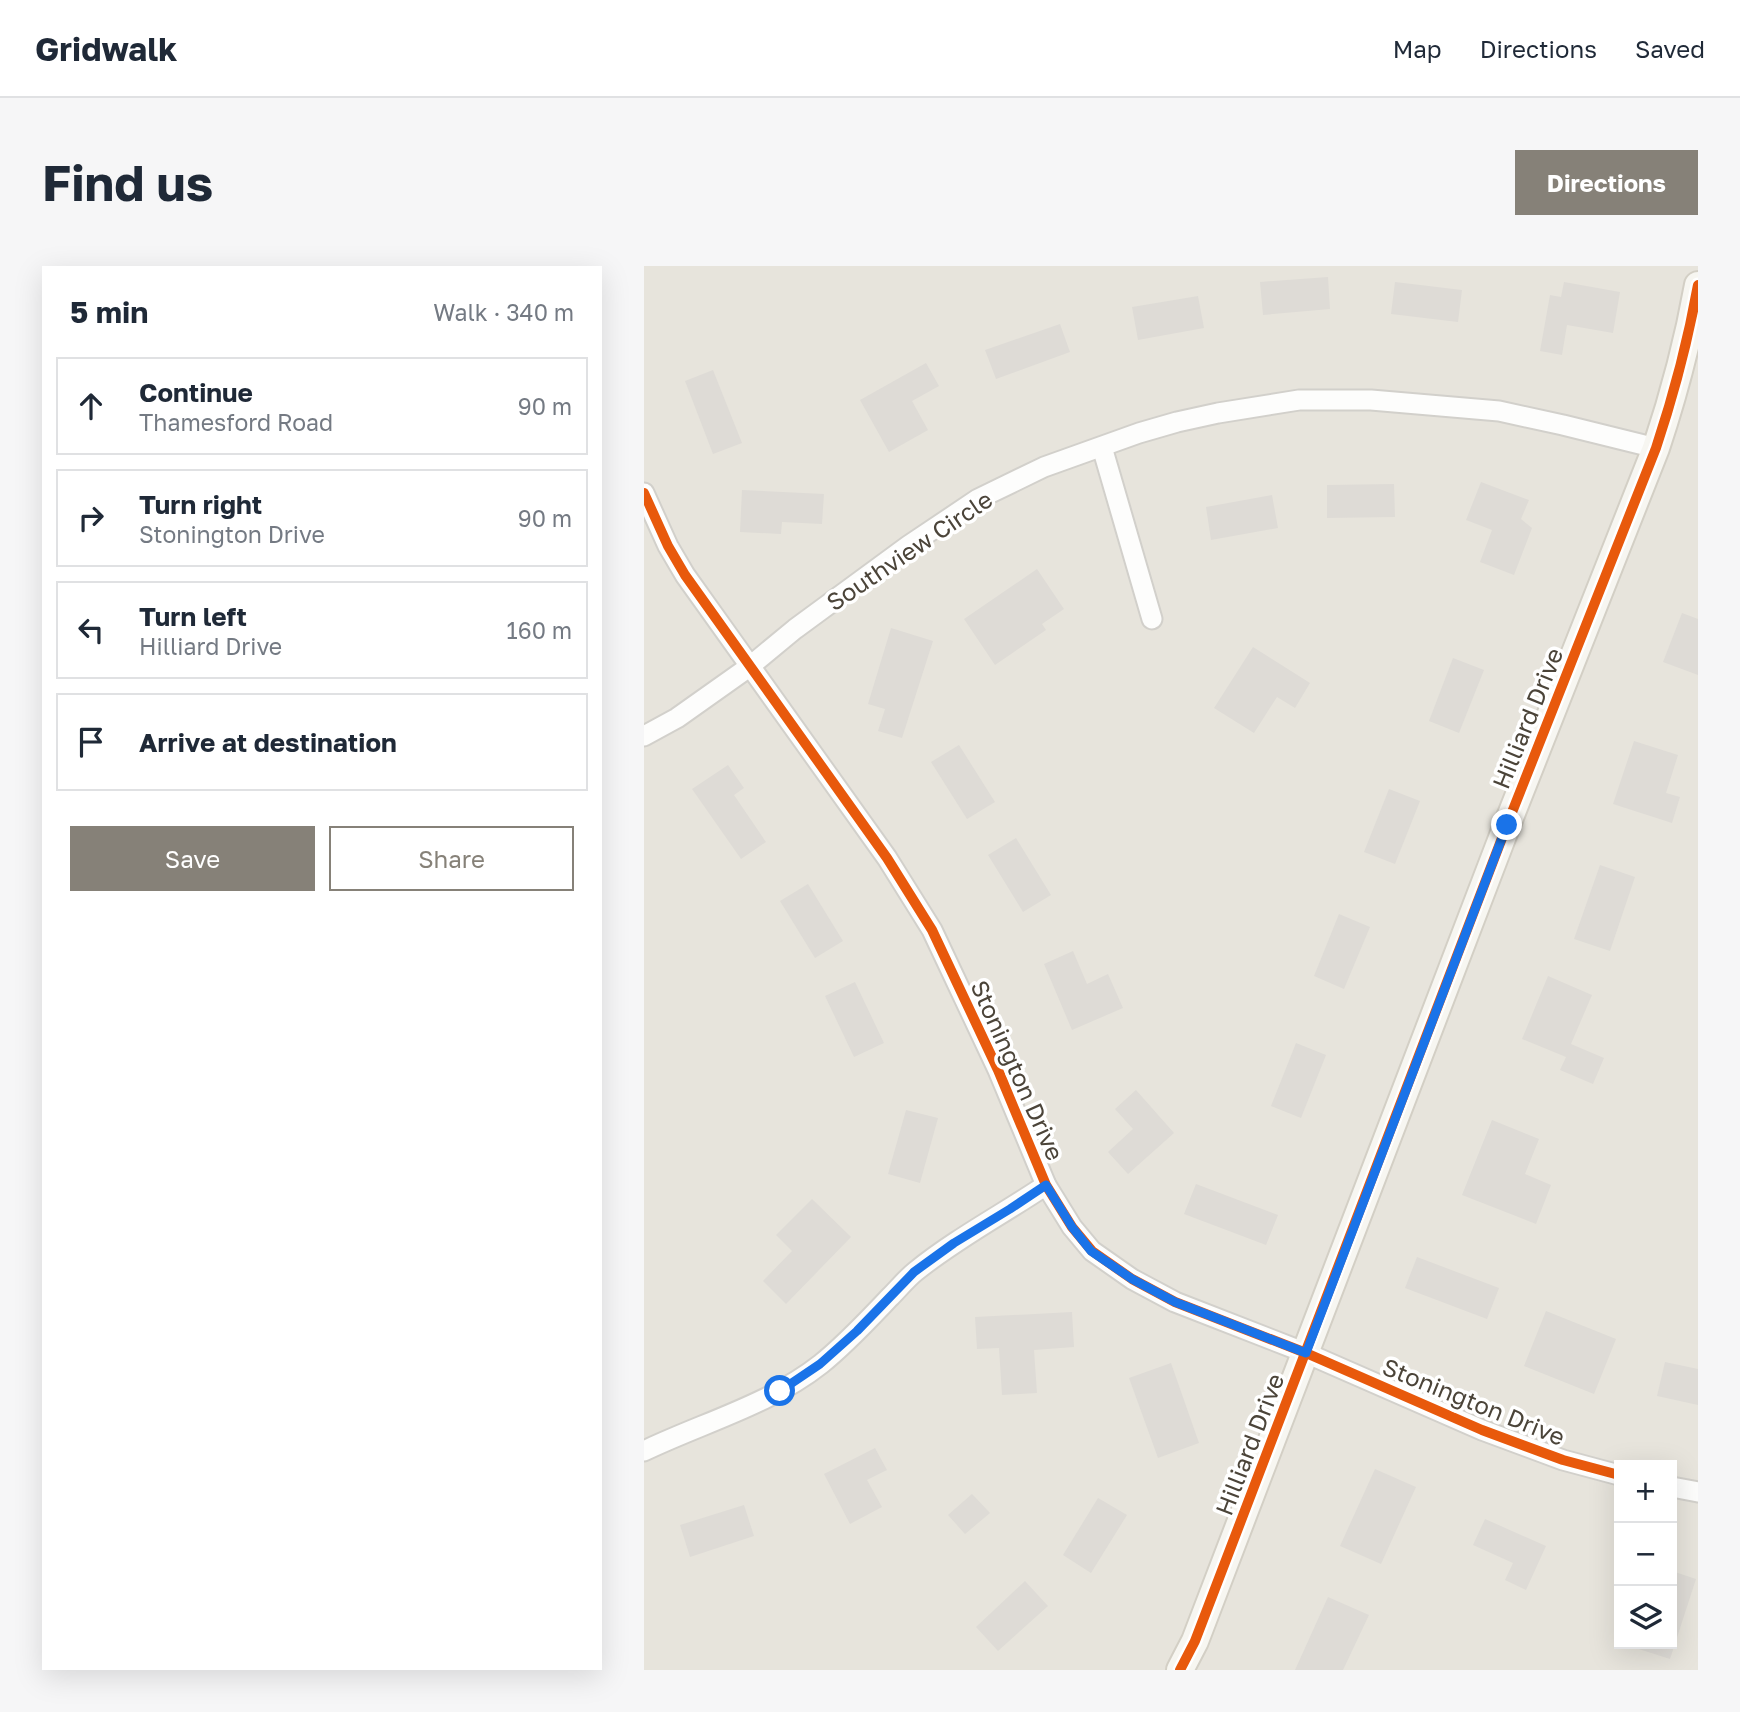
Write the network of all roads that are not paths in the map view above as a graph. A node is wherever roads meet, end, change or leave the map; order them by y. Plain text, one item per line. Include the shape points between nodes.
1 (1698, 285) edge
2 (1102, 446) junction
3 (1656, 449) junction
4 (644, 493) edge
5 (1152, 620) dead end
6 (749, 667) junction
7 (644, 736) edge
8 (1046, 1185) junction
9 (1306, 1353) junction
10 (644, 1451) edge
11 (1614, 1474) edge
12 (1677, 1488) edge
13 (1698, 1492) edge
14 (1180, 1670) edge

1 - 3 street, Hilliard Drive via 1676,386
2 - 3 street, Southview Circle via 1218,413 1299,400 1371,400 1499,411
2 - 5 street
2 - 6 street, Southview Circle via 978,499
3 - 9 street, Hilliard Drive via 1502,837
4 - 6 street, Stonington Drive via 685,575
6 - 7 street, Southview Circle
6 - 8 street, Stonington Drive via 887,858 932,930
8 - 9 street, Stonington Drive via 1091,1251 1132,1279 1175,1302
8 - 10 street via 914,1272 820,1364 780,1391
9 - 11 street, Stonington Drive via 1482,1430
9 - 14 street, Hilliard Drive
12 - 13 street

